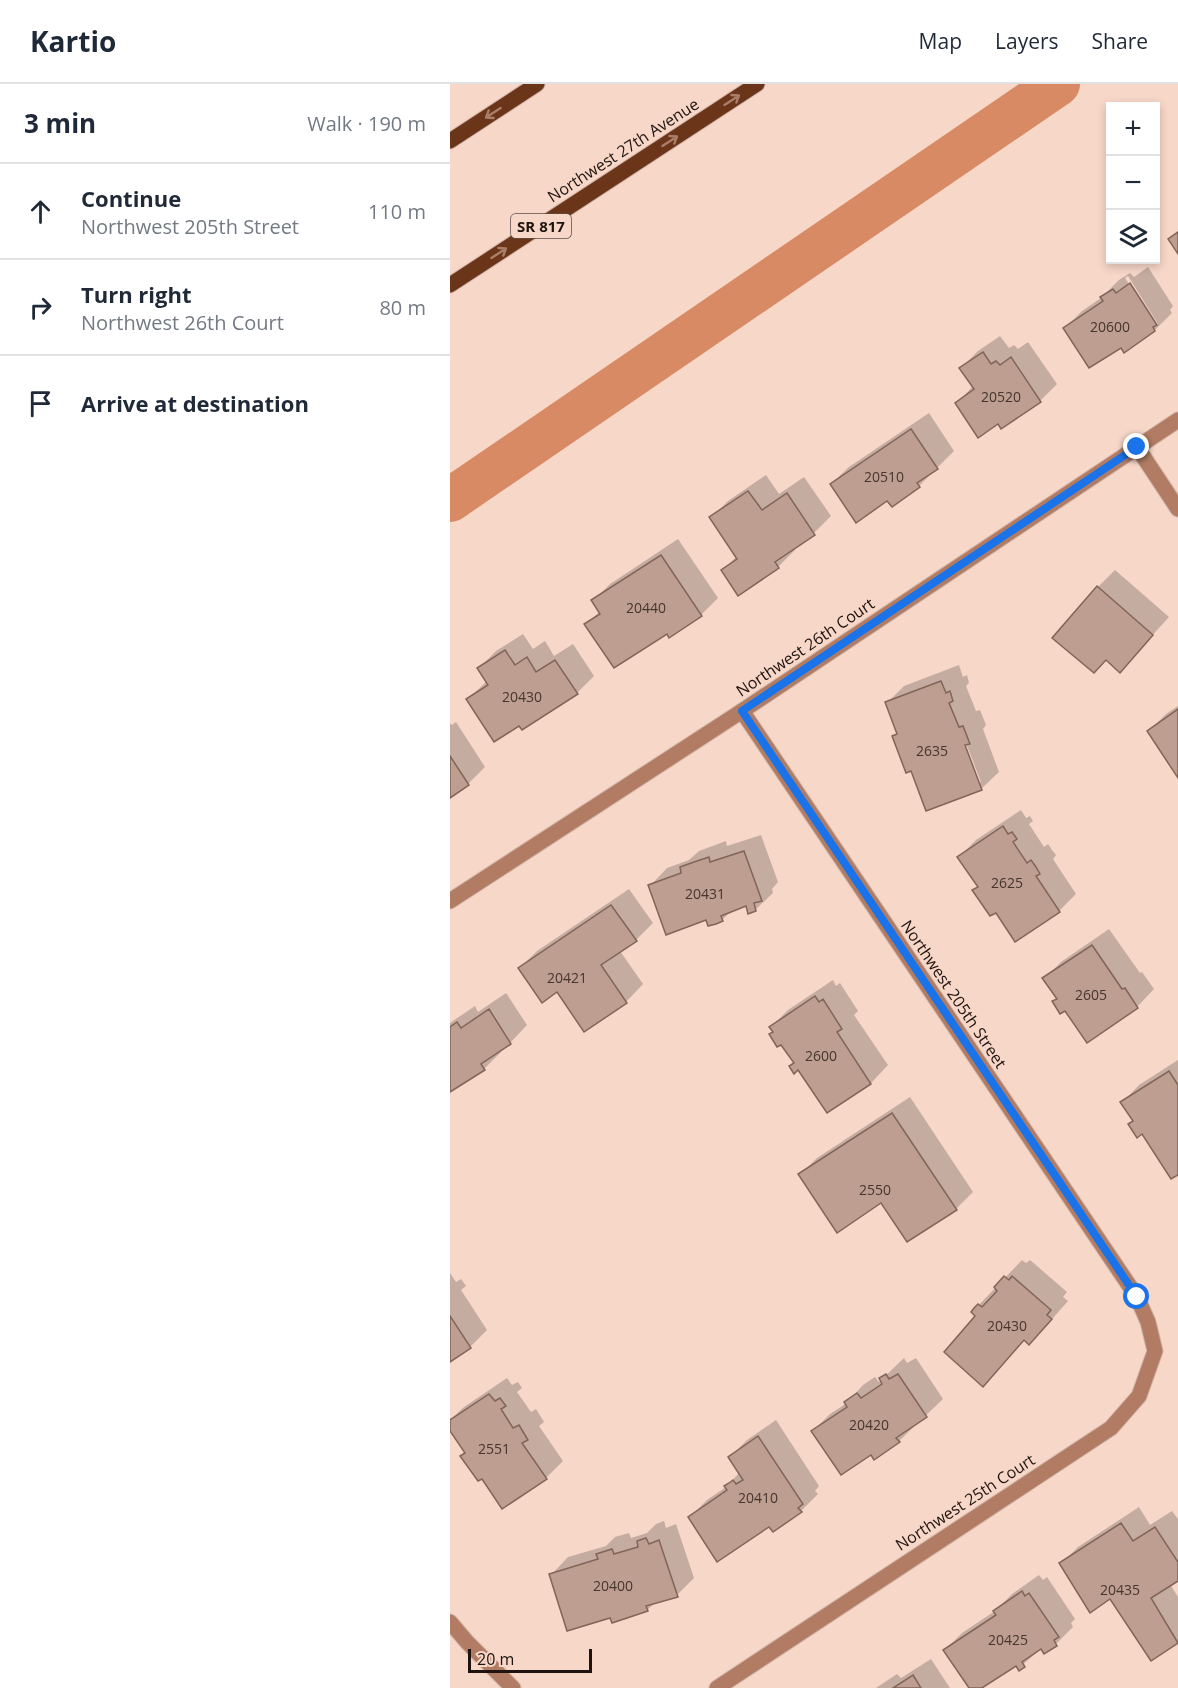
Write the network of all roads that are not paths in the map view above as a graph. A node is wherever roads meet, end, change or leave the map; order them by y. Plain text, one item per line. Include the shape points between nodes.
1 (537, 84) edge
2 (757, 84) edge
3 (450, 141) edge
4 (450, 285) edge
5 (1178, 420) edge
6 (1137, 447) junction
7 (1178, 509) edge
8 (742, 711) junction
9 (450, 901) edge
10 (1137, 1297) joint
11 (450, 1622) edge
12 (513, 1688) edge
13 (717, 1688) edge

1 -> 3 main road
4 -> 2 main road, Northwest 27th Avenue / SR 817
5 - 6 street, Northwest 26th Court
6 - 7 street
6 - 8 street, Northwest 26th Court
8 - 9 street, Northwest 26th Court
8 - 10 street, Northwest 205th Street
10 - 13 street, Northwest 25th Court via 1155,1351 1138,1396 1111,1428
11 - 12 street

